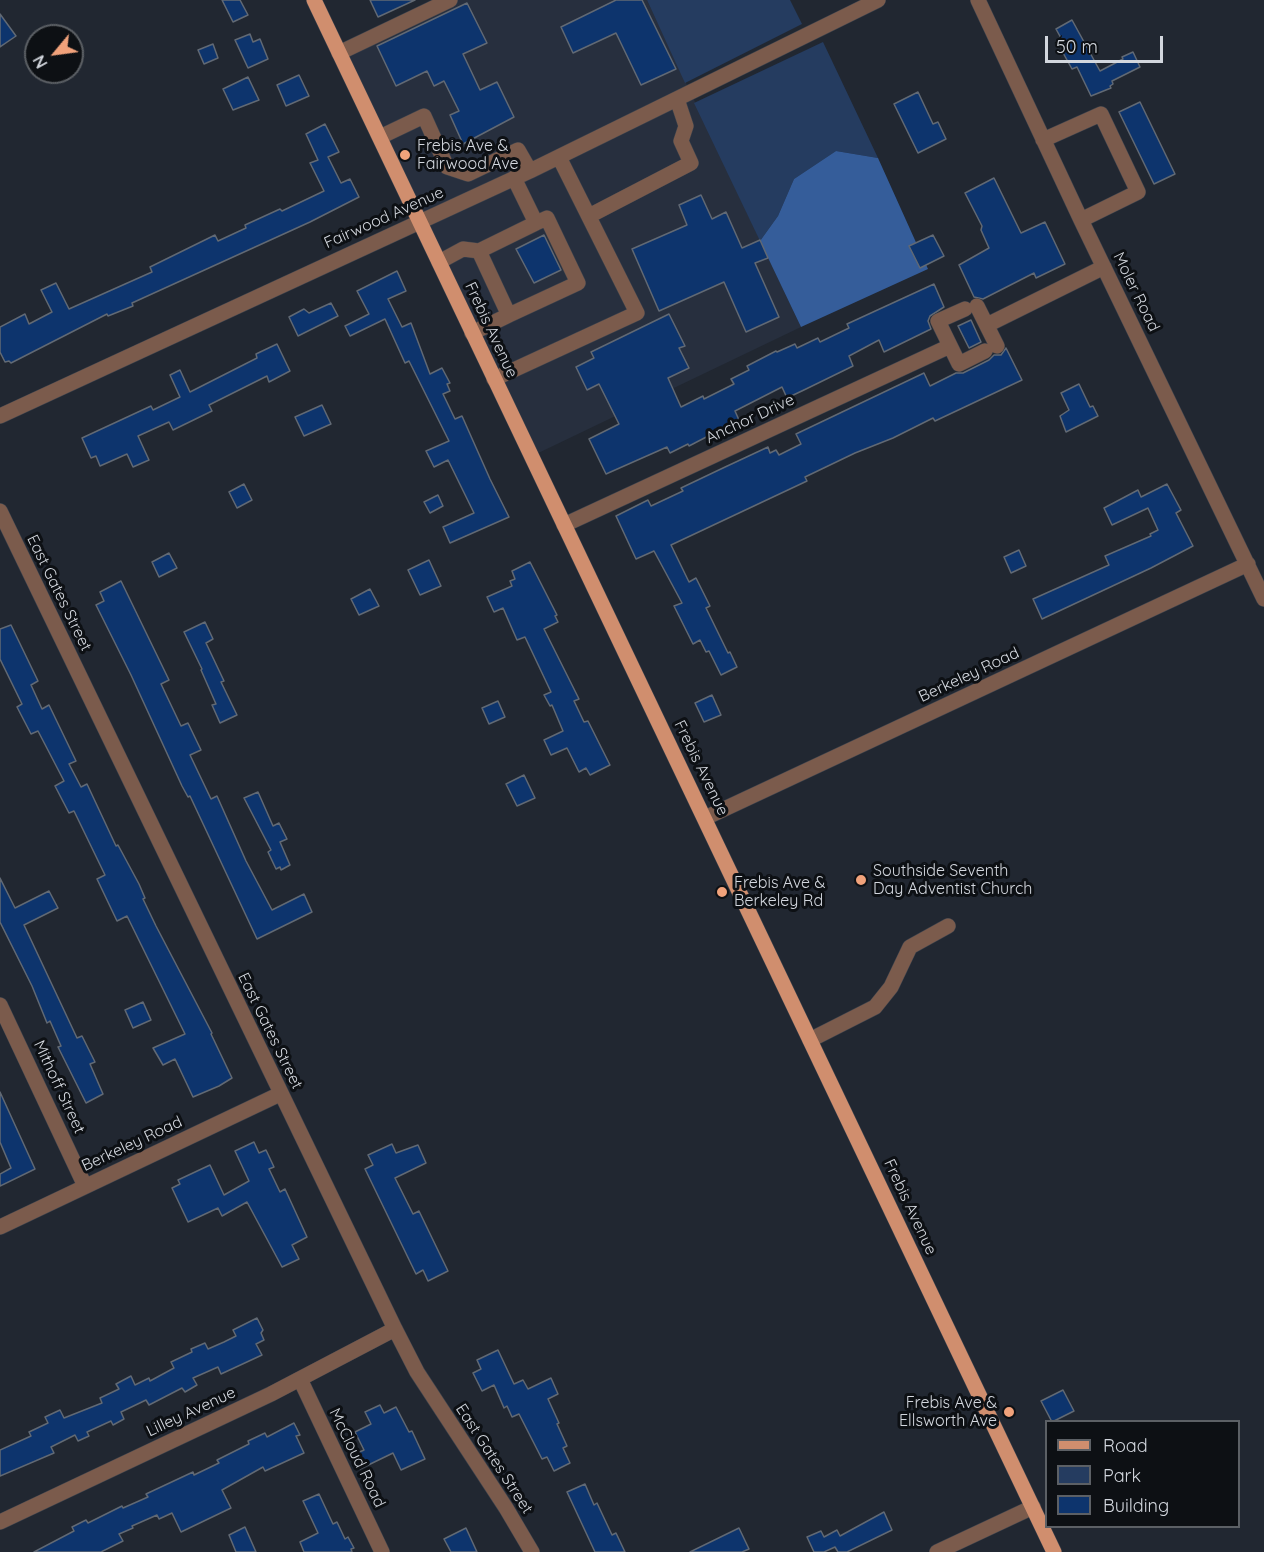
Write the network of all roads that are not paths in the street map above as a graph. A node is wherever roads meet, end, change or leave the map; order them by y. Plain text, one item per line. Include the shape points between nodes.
1 (314, 0) edge
2 (450, 0) edge
3 (878, 0) edge
4 (978, 0) edge
5 (339, 53) junction
6 (677, 99) junction
7 (380, 137) junction
8 (1044, 140) junction
9 (559, 157) junction
10 (530, 171) junction
11 (514, 178) junction
12 (589, 216) junction
13 (1082, 220) junction
14 (420, 222) junction
15 (536, 223) junction
16 (479, 251) junction
17 (439, 262) junction
18 (1104, 267) junction
19 (509, 315) junction
20 (987, 325) junction
21 (472, 333) junction
22 (950, 346) junction
23 (494, 379) junction
24 (0, 416) edge
25 (0, 512) edge
26 (564, 525) junction
27 (1248, 564) junction
28 (1264, 599) edge
29 (705, 818) junction
30 (948, 926) dead end
31 (0, 1005) edge
32 (810, 1040) junction
33 (280, 1094) junction
34 (86, 1186) junction
35 (0, 1227) edge
36 (395, 1329) junction
37 (300, 1379) junction
38 (1032, 1507) junction
39 (0, 1522) edge
40 (382, 1552) edge
41 (532, 1552) edge
42 (937, 1552) edge
43 (1054, 1552) edge

1 - 5 main road, Frebis Avenue
2 - 5 street
3 - 6 street, Fairwood Avenue
4 - 8 street, Moler Road
5 - 7 main road, Frebis Avenue
6 - 9 street, Fairwood Avenue
6 - 12 street via 686,126 681,141 691,163
7 - 10 street via 424,116 447,167 468,174 518,150
7 - 14 main road, Frebis Avenue
8 - 13 street, Moler Road
8 - 13 street via 1101,114 1138,192
9 - 10 street, Fairwood Avenue
9 - 12 street
10 - 11 street, Fairwood Avenue
11 - 14 street, Fairwood Avenue
11 - 15 street
12 - 23 street via 637,313
13 - 18 street, Moler Road
14 - 17 main road, Frebis Avenue
14 - 24 street, Fairwood Avenue
15 - 16 street
15 - 19 street via 547,218 578,283
16 - 17 street via 463,249
16 - 19 street
17 - 21 main road, Frebis Avenue
18 - 20 street
18 - 27 street, Moler Road
19 - 21 street
20 - 22 street via 991,349 959,364
20 - 22 street via 971,307 938,321
21 - 23 main road, Frebis Avenue
22 - 26 street, Anchor Drive
23 - 26 main road, Frebis Avenue
25 - 33 street, East Gates Street
26 - 29 main road, Frebis Avenue
27 - 28 street, Moler Road
27 - 29 street, Berkeley Road
29 - 32 main road, Frebis Avenue
30 - 32 street via 910,947 891,987 875,1007
31 - 34 street, Mithoff Street
32 - 38 main road, Frebis Avenue
33 - 34 street, Berkeley Road
33 - 36 street, East Gates Street
34 - 35 street, Berkeley Road
36 - 37 street, Lilley Avenue
36 - 41 street, East Gates Street via 417,1372
37 - 39 street, Lilley Avenue
37 - 40 street, McCloud Road
38 - 42 street
38 - 43 main road, Frebis Avenue

